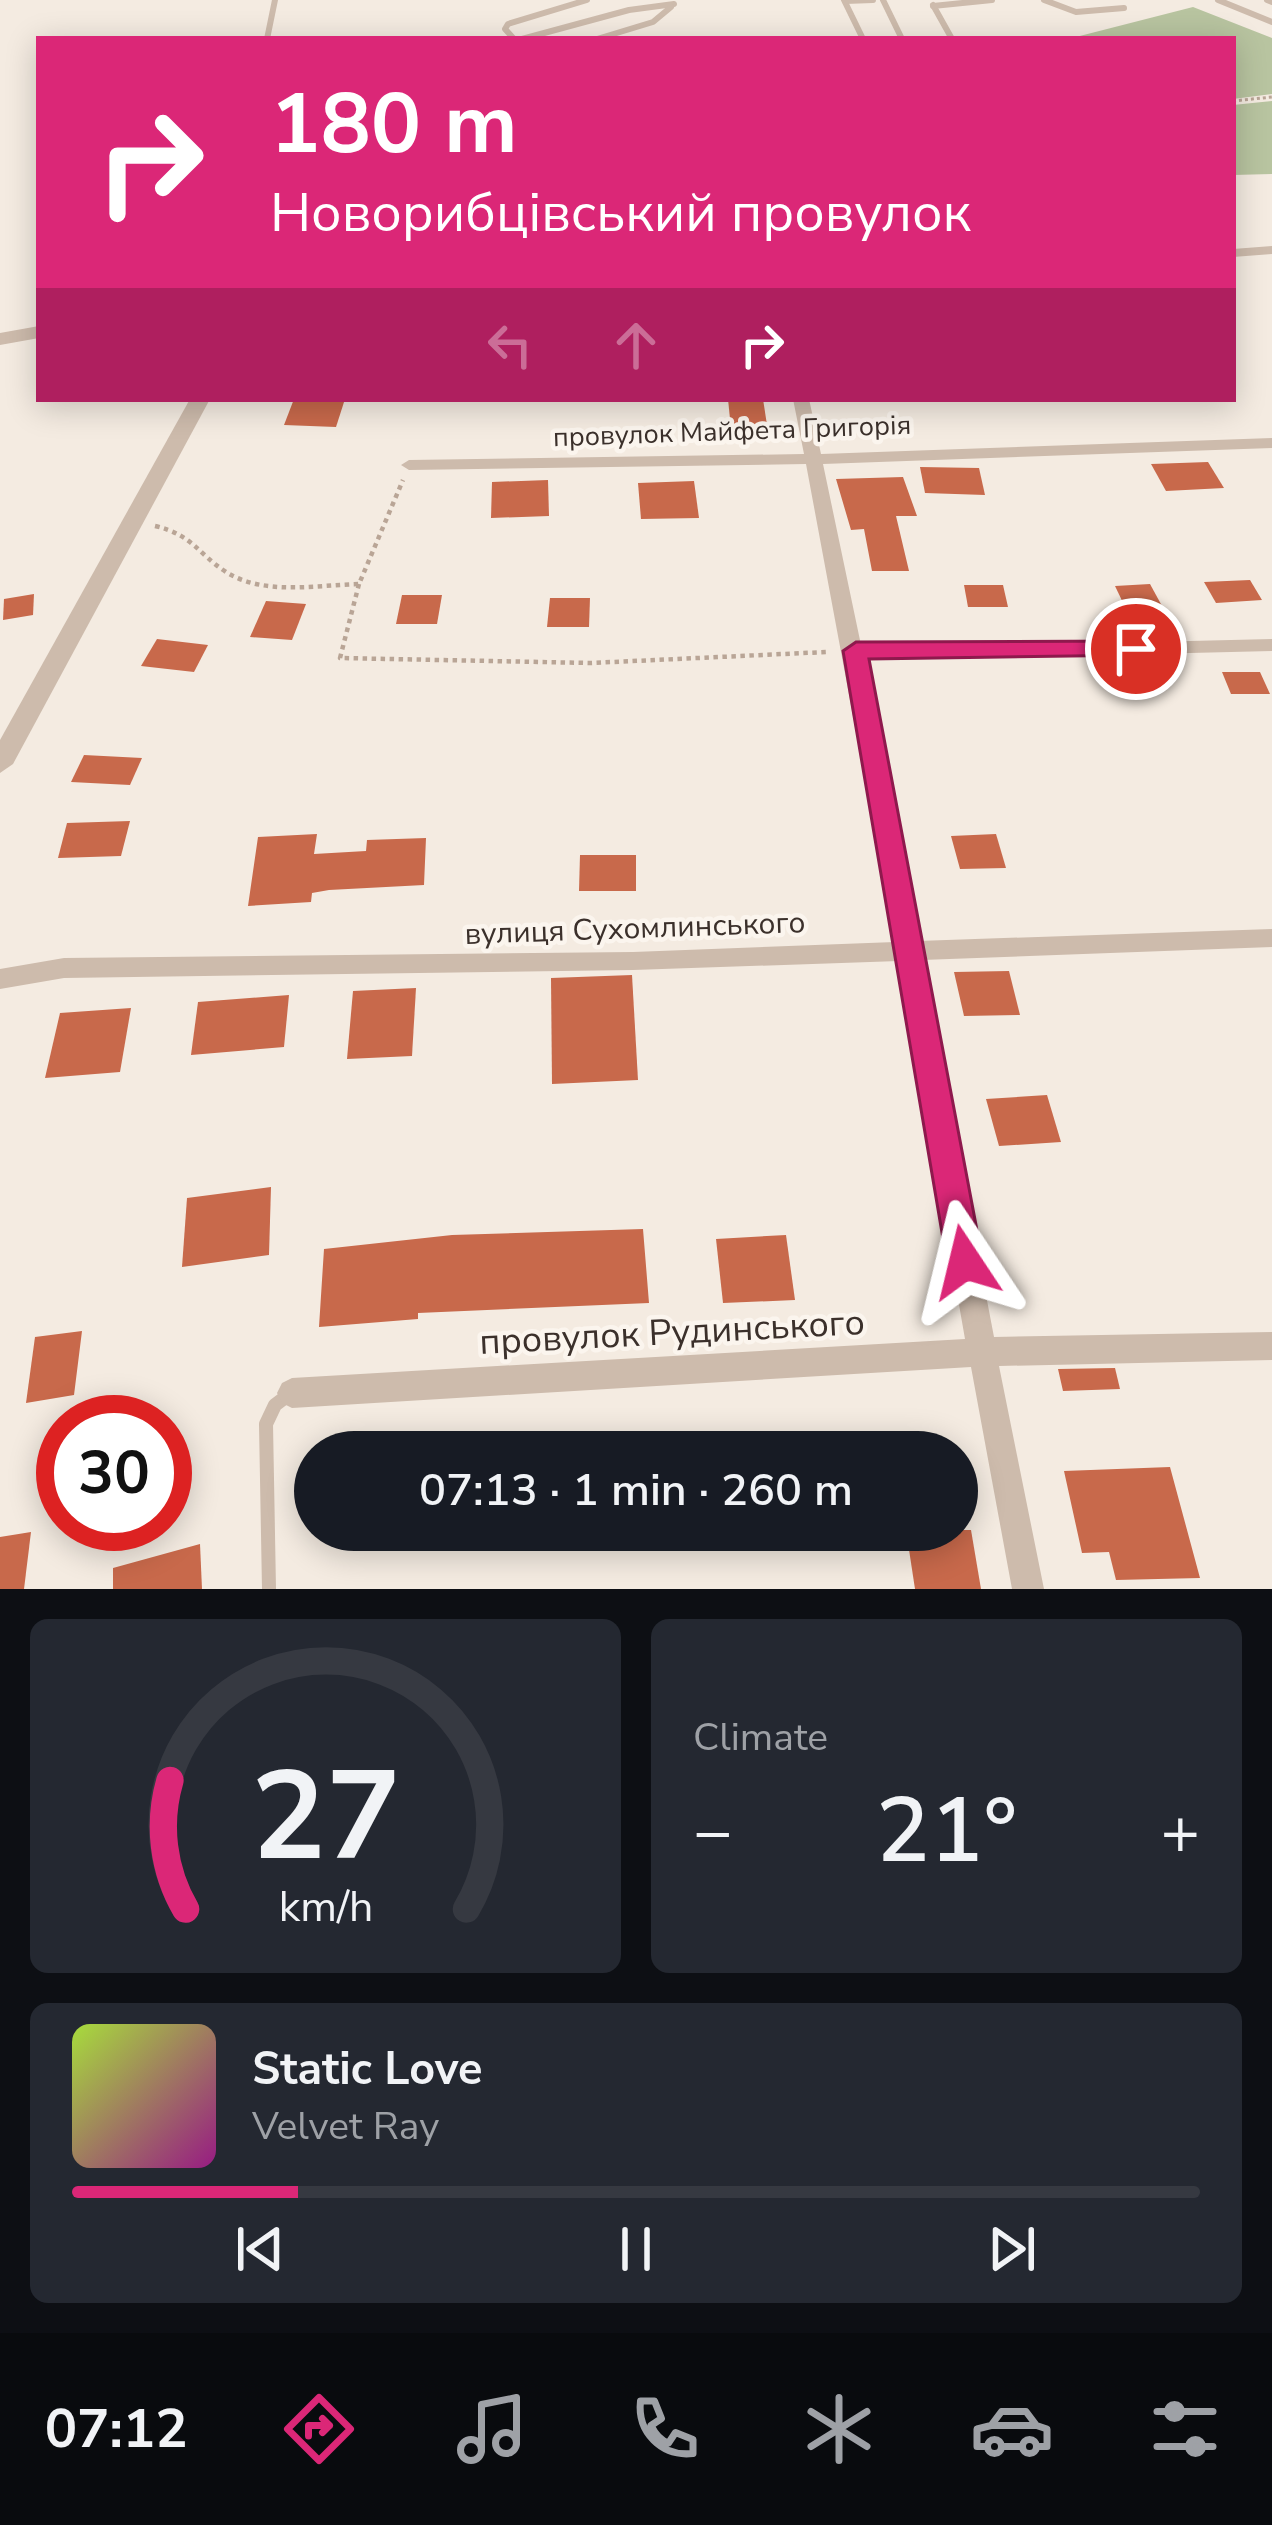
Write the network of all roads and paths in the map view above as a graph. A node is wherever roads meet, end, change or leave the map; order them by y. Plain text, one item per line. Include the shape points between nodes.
1 (275, 0) edge
2 (587, 0) edge
3 (845, 0) edge
4 (873, 0) edge
5 (884, 0) edge
6 (992, 0) edge
7 (1044, 0) edge
8 (1218, 0) edge
9 (676, 2) edge
10 (932, 3) edge
11 (1124, 8) dead end
12 (1272, 22) edge
13 (268, 36) edge
14 (514, 36) edge
15 (529, 36) edge
16 (607, 36) edge
17 (862, 36) edge
18 (901, 36) edge
19 (950, 36) edge
20 (1272, 97) edge
21 (1236, 101) edge
22 (1272, 250) edge
23 (1236, 253) edge
24 (36, 333) edge
25 (0, 339) edge
26 (198, 402) edge
27 (802, 402) edge
28 (1272, 443) edge
29 (814, 459) junction
30 (409, 465) joint
31 (132, 520) junction
32 (359, 584) junction
33 (1272, 645) edge
34 (856, 651) junction
35 (0, 764) edge
36 (1272, 938) edge
37 (911, 948) junction
38 (0, 979) edge
39 (1272, 1346) edge
40 (980, 1352) junction
41 (292, 1393) joint
42 (268, 1589) edge
43 (1028, 1589) edge

1 - 13 lane
2 - 14 lane via 508,24
3 - 4 lane
3 - 17 lane
5 - 18 lane
6 - 10 lane
7 - 11 lane via 1076,12
8 - 12 lane
9 - 15 lane
9 - 16 lane via 653,22
10 - 19 lane
20 - 21 path
22 - 23 street
24 - 25 street
26 - 31 street
27 - 29 street
28 - 29 street, провулок Майфета Григорія
29 - 30 street, провулок Майфета Григорія
29 - 34 street
30 - 32 path
31 - 32 path via 190,534 228,573 263,584
31 - 35 street
32 - 34 path via 340,658 591,663
33 - 34 street
34 - 37 street
36 - 37 street, вулиця Сухомлинського
37 - 38 street, вулиця Сухомлинського via 633,961 64,968
37 - 40 street
39 - 40 street, провулок Рудинського
40 - 41 street, провулок Рудинського
40 - 43 street
41 - 42 lane via 266,1424

